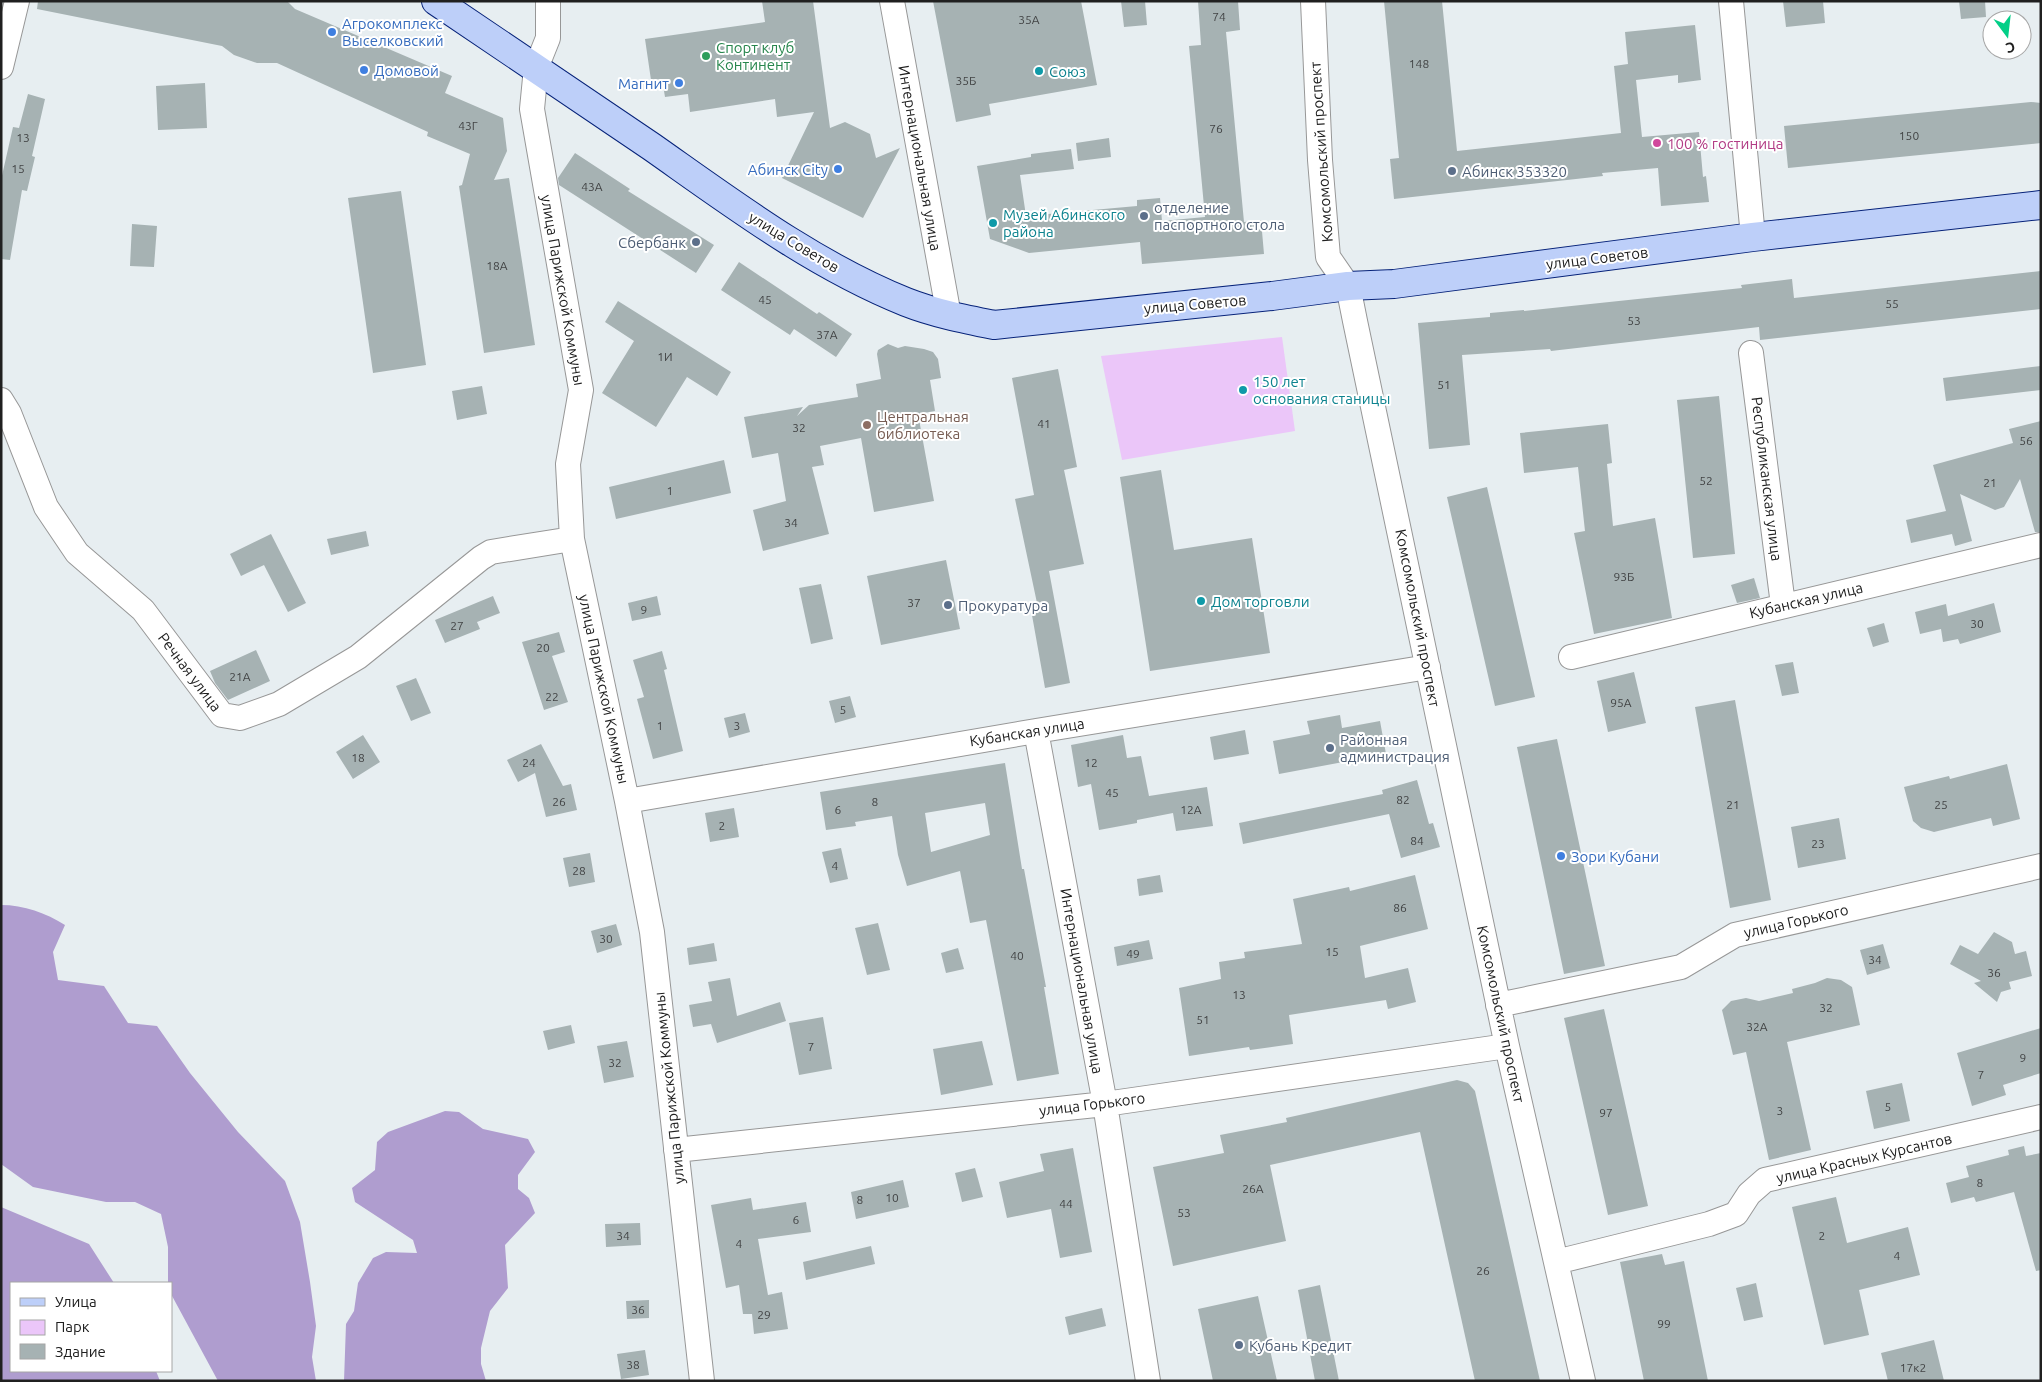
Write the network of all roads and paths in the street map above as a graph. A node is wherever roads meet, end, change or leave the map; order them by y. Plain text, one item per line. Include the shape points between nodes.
1 (17, 1) edge
2 (436, 1) edge
3 (548, 1) edge
4 (892, 1) edge
5 (1313, 1) edge
6 (1731, 1) edge
7 (1, 67) edge
8 (536, 68) junction
9 (2041, 205) edge
10 (1753, 237) junction
11 (1348, 286) junction
12 (949, 316) junction
13 (1751, 353) dead end
14 (1, 400) edge
15 (572, 539) junction
16 (2041, 545) edge
17 (1783, 605) junction
18 (1571, 657) dead end
19 (1428, 667) junction
20 (1036, 730) junction
21 (627, 801) junction
22 (2041, 866) edge
23 (1498, 1005) junction
24 (1507, 1046) junction
25 (1105, 1104) junction
26 (2041, 1117) edge
27 (676, 1150) junction
28 (1556, 1262) junction
29 (702, 1381) edge
30 (1148, 1381) edge
31 (1583, 1381) edge

1 - 7 street
2 - 8 main road, улица Советов
3 - 8 street, улица Парижской Коммуны via 548,38
4 - 12 street, Интернациональная улица
5 - 11 street, Комсомольский проспект via 1328,257
6 - 10 street
8 - 12 main road, улица Советов via 759,222 839,269 906,302
8 - 15 street, улица Парижской Коммуны via 532,108 581,390 568,464
9 - 10 main road, улица Советов
10 - 11 main road, улица Советов via 1394,284
11 - 12 main road, улица Советов via 994,325
11 - 19 street, Комсомольский проспект
13 - 17 street, Республиканская улица
14 - 15 street, Речная улица via 46,507 77,553 143,610 222,715 240,718 279,704 358,657 492,552
15 - 21 street, улица Парижской Коммуны
16 - 17 street, Кубанская улица
17 - 18 street, Кубанская улица
19 - 20 street, Кубанская улица
19 - 23 street, Комсомольский проспект
20 - 21 street, Кубанская улица
20 - 25 street, Интернациональная улица
21 - 27 street, улица Парижской Коммуны via 652,932
22 - 23 street, улица Горького via 1735,935 1681,967
23 - 24 street, Комсомольский проспект
24 - 25 street, улица Горького
24 - 28 street, Комсомольский проспект
25 - 27 street, улица Горького
25 - 30 street, Интернациональная улица
26 - 28 street, улица Красных Курсантов via 1765,1180 1749,1194 1736,1214 1709,1224
27 - 29 street, улица Парижской Коммуны
28 - 31 street, Комсомольский проспект

